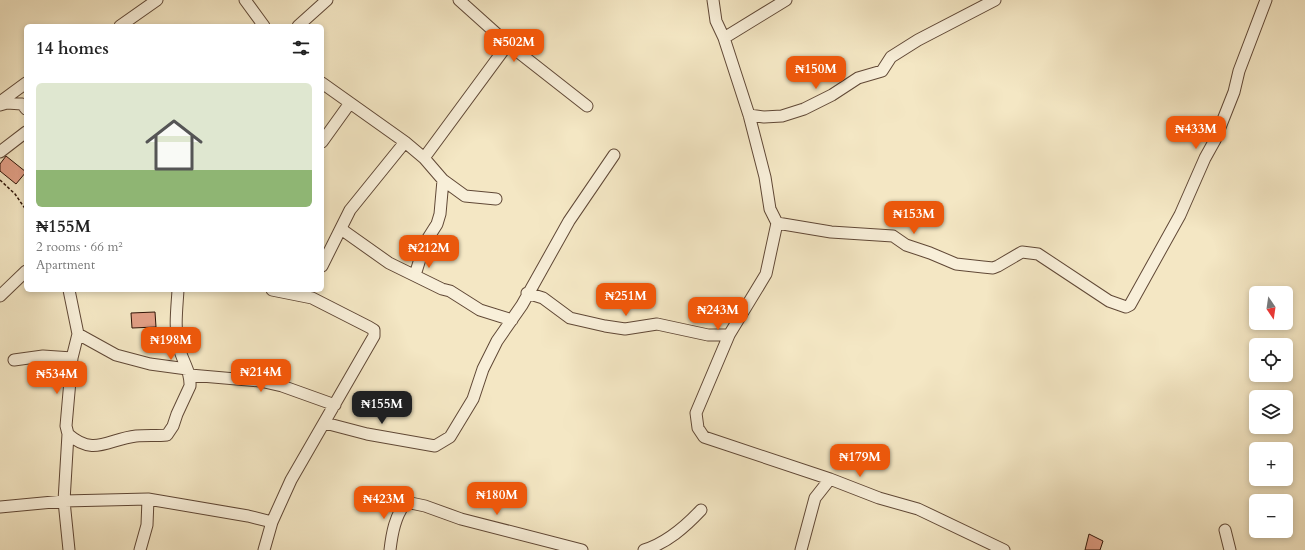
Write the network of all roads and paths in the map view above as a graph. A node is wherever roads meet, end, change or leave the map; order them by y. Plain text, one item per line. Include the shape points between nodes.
1 (157, 0) edge
2 (244, 0) edge
3 (327, 0) edge
4 (459, 0) edge
5 (713, 0) edge
6 (786, 0) edge
7 (995, 0) edge
8 (1266, 0) edge
9 (123, 24) edge
10 (262, 24) edge
11 (300, 24) edge
12 (724, 38) junction
13 (508, 44) junction
14 (324, 84) edge
15 (24, 85) edge
16 (0, 103) edge
17 (350, 103) junction
18 (24, 106) edge
19 (587, 106) dead end
20 (749, 115) junction
21 (24, 134) edge
22 (324, 139) edge
23 (405, 142) junction
24 (0, 152) edge
25 (614, 155) dead end
26 (424, 158) junction
27 (0, 180) edge
28 (443, 180) junction
29 (496, 199) dead end
30 (24, 207) edge
31 (777, 223) junction
32 (341, 229) junction
33 (324, 262) edge
34 (24, 273) edge
35 (415, 275) junction
36 (69, 292) edge
37 (178, 292) edge
38 (293, 292) edge
39 (527, 293) junction
40 (314, 294) edge
41 (0, 296) edge
42 (512, 320) junction
43 (78, 334) junction
44 (729, 335) junction
45 (72, 358) junction
46 (14, 360) dead end
47 (188, 372) junction
48 (335, 405) junction
49 (325, 423) junction
50 (68, 434) junction
51 (830, 479) junction
52 (148, 500) junction
53 (64, 501) junction
54 (0, 507) edge
55 (701, 510) dead end
56 (272, 522) junction
57 (1225, 530) dead end
58 (69, 550) edge
59 (140, 550) edge
60 (264, 550) edge
61 (390, 550) edge
62 (582, 550) edge
63 (644, 550) edge
64 (801, 550) edge
65 (1004, 550) edge
66 (1230, 550) edge

1 - 9 street
2 - 10 street
3 - 11 street
4 - 13 street
5 - 12 street via 716,21
6 - 12 street
7 - 20 street via 918,40 891,57 882,71 858,78 804,109 782,116
8 - 31 street via 1215,140 1180,215 1126,308 1109,301 1038,254 1030,252 1022,252 993,268 983,268 956,264 906,245 893,236 831,232
12 - 20 street
13 - 19 street
13 - 26 street
14 - 17 street
15 - 16 street
16 - 18 street via 22,104
17 - 22 street
17 - 23 street
20 - 31 street via 765,177 770,209
21 - 24 street
23 - 26 street
23 - 32 street via 350,210
25 - 39 street via 569,221
26 - 28 street
27 - 30 path via 16,194
28 - 29 street via 465,196
28 - 35 street via 440,214 425,243
31 - 44 street via 766,274
32 - 33 street
32 - 35 street via 389,263
34 - 41 street
35 - 42 street via 450,291 480,310
36 - 43 street
37 - 47 street via 178,346
38 - 40 street
39 - 42 street
39 - 44 street via 543,298 570,318 605,326 625,329 657,324 708,335
40 - 48 street via 374,330 374,336
42 - 49 street via 496,341 483,368 473,399 450,437 435,446 366,434
43 - 45 street
43 - 47 street via 116,355
44 - 51 street via 696,414 698,428 704,437
45 - 46 street via 43,356
45 - 50 street via 66,426
47 - 48 street via 282,386
47 - 50 street via 190,386 167,435 136,436 104,446 91,446 75,441
48 - 49 street
49 - 56 street via 291,480
50 - 53 street
51 - 64 street via 815,498
51 - 65 street via 918,510
52 - 53 street
52 - 56 street
52 - 59 street via 147,525
53 - 54 street
53 - 58 street
55 - 63 street via 685,527 655,547
56 - 60 street
57 - 66 street
61 - 62 street via 399,510 406,502

